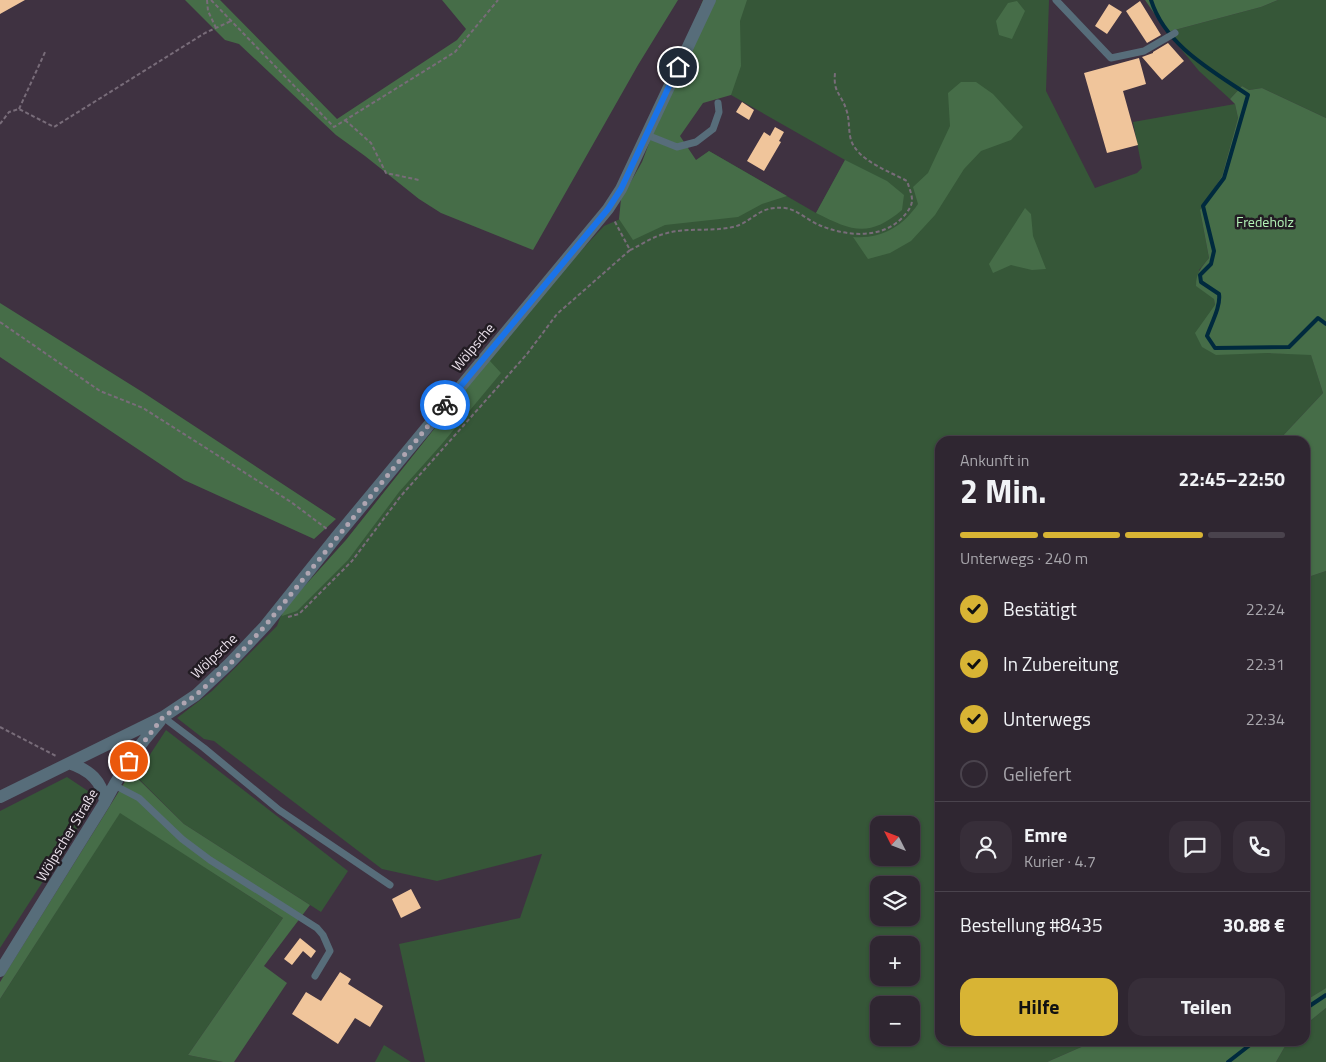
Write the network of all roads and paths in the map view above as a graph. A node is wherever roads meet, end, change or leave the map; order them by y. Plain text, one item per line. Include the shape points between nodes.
1 (207, 0) edge
2 (211, 0) edge
3 (498, 0) edge
4 (710, 0) edge
5 (1056, 0) edge
6 (231, 21) junction
7 (216, 28) junction
8 (1174, 33) dead end
9 (46, 50) dead end
10 (835, 73) dead end
11 (718, 103) dead end
12 (19, 109) junction
13 (345, 120) junction
14 (0, 124) edge
15 (646, 135) junction
16 (419, 180) dead end
17 (608, 209) junction
18 (630, 250) junction
19 (0, 322) edge
20 (337, 536) junction
21 (265, 626) junction
22 (163, 717) junction
23 (0, 727) edge
24 (70, 763) junction
25 (114, 785) junction
26 (0, 797) edge
27 (105, 802) junction
28 (390, 885) dead end
29 (0, 971) edge
30 (315, 976) dead end

1 - 7 path
2 - 6 path
3 - 13 path via 455,52
4 - 15 street, Wölpsche
5 - 8 lane via 1111,58 1144,51
6 - 7 path
6 - 13 path via 334,127
7 - 12 path via 54,127
9 - 12 path
10 - 18 path via 836,93 846,106 850,138 856,150 907,181 913,198 911,208 900,220 882,231 864,234 820,225 786,208 762,210 734,227 665,234
11 - 15 lane via 719,112 713,129 696,142 677,147
12 - 14 path via 9,112
13 - 16 path via 371,143 386,173
15 - 17 street, Wölpsche
17 - 18 path
17 - 20 street, Wölpsche
18 - 21 path via 557,314 527,354 400,496 352,561 298,614
19 - 20 path via 100,391 142,408 291,502
20 - 21 street, Wölpsche
21 - 22 street, Wölpsche via 196,695
22 - 24 street
22 - 25 street, Wölpscher Straße
22 - 28 lane via 279,810
23 - 24 path
24 - 26 street
24 - 27 street via 98,781
25 - 27 street, Wölpscher Straße
25 - 30 lane via 139,798 182,839 210,860 316,928 330,951
27 - 29 street, Wölpscher Straße

